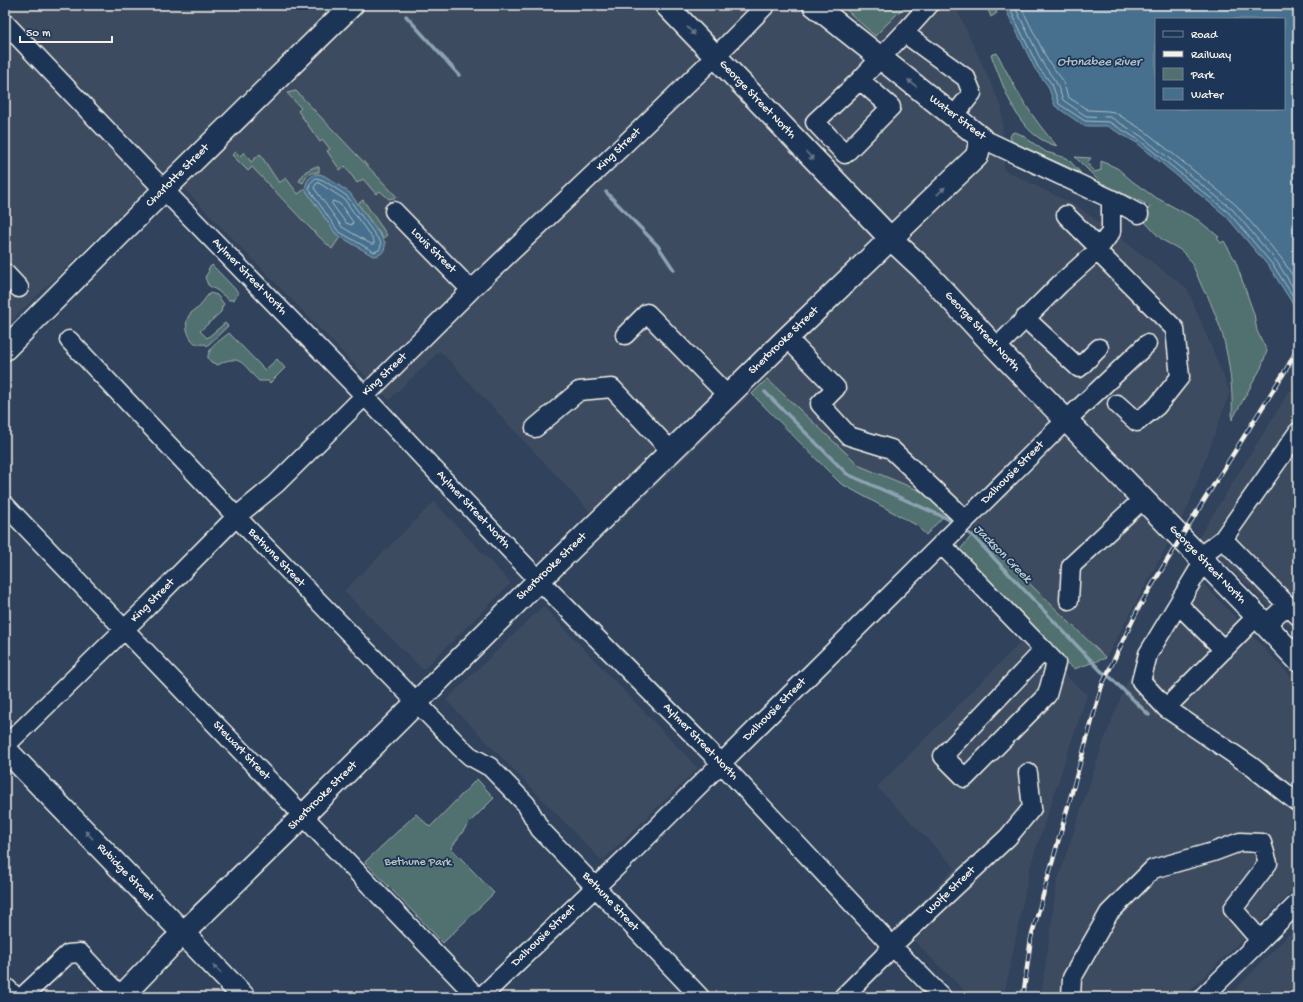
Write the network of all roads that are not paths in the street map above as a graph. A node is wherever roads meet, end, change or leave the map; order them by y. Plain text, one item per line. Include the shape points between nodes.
1 (352, 5) edge
2 (666, 5) edge
3 (766, 5) edge
4 (814, 5) edge
5 (929, 5) edge
6 (5, 23) edge
7 (904, 33) junction
8 (716, 56) junction
9 (880, 58) junction
10 (860, 80) dead end
11 (954, 116) junction
12 (981, 138) junction
13 (164, 190) junction
14 (1111, 199) junction
15 (394, 212) dead end
16 (1139, 214) dead end
17 (1066, 215) dead end
18 (912, 218) junction
19 (891, 238) junction
20 (1098, 250) junction
21 (922, 268) junction
22 (5, 273) edge
23 (20, 288) dead end
24 (472, 290) junction
25 (1025, 318) junction
26 (625, 334) dead end
27 (787, 338) junction
28 (69, 340) dead end
29 (1147, 344) dead end
30 (996, 348) junction
31 (1099, 348) dead end
32 (5, 349) edge
33 (364, 395) junction
34 (728, 396) junction
35 (1117, 404) dead end
36 (1067, 420) junction
37 (535, 428) dead end
38 (1298, 432) edge
39 (671, 451) junction
40 (1143, 499) junction
41 (5, 505) edge
42 (237, 516) junction
43 (967, 519) junction
44 (1223, 539) junction
45 (946, 540) junction
46 (1202, 559) junction
47 (539, 580) junction
48 (1069, 600) dead end
49 (1178, 604) junction
50 (1292, 611) edge
51 (1261, 621) junction
52 (125, 629) junction
53 (1044, 650) junction
54 (1224, 650) junction
55 (1298, 660) edge
56 (417, 702) junction
57 (1166, 708) junction
58 (5, 747) edge
59 (721, 763) junction
60 (1028, 773) dead end
61 (1298, 801) edge
62 (304, 815) junction
63 (596, 887) junction
64 (1298, 902) edge
65 (184, 934) junction
66 (1260, 940) junction
67 (892, 946) junction
68 (5, 989) edge
69 (12, 997) edge
70 (22, 997) edge
71 (121, 997) edge
72 (244, 997) edge
73 (477, 997) edge
74 (482, 997) edge
75 (700, 997) edge
76 (843, 997) edge
77 (942, 997) edge
78 (1071, 997) edge
79 (1203, 997) edge

1 - 13 main road, Charlotte Street
2 -> 8 main road, George Street North
3 - 8 street, King Street
4 - 9 main road, Water Street
5 - 7 street
6 - 13 street, Aylmer Street North
7 - 9 street
7 - 11 street via 966,78 972,92
8 -> 19 main road, George Street North
8 - 24 street, King Street
9 - 10 street
11 -> 9 main road, Water Street
11 - 12 main road, Water Street
12 - 14 street, Water Street
18 -> 12 main road, Sherbrooke Street via 977,156
13 - 32 main road, Charlotte Street
13 - 33 street, Aylmer Street North
14 - 16 street, Water Street
14 - 20 street via 1111,232
15 - 24 street, Louis Street
17 - 20 street
18 - 19 main road, Sherbrooke Street
18 - 21 main road via 908,237 911,249
19 - 21 main road, George Street North
19 - 27 main road, Sherbrooke Street
20 - 25 street
20 - 35 street via 1175,329 1180,377 1157,406 1137,422
21 - 30 main road, George Street North
22 - 23 street
24 - 33 street, King Street
25 - 30 street
25 - 31 street via 1079,368
26 - 34 street via 646,313
27 - 34 main road, Sherbrooke Street
27 - 43 street via 836,388 820,404 849,436 891,449
28 - 42 street, Bethune Street
29 - 36 street, Dalhousie Street
30 - 36 main road, George Street North
33 - 42 street, King Street via 276,484
33 - 47 street, Aylmer Street North
34 - 39 main road, Sherbrooke Street
36 - 40 main road, George Street North
36 - 43 street, Dalhousie Street
37 - 39 street via 579,391 612,388
38 - 44 street
39 - 47 main road, Sherbrooke Street
40 - 46 main road, George Street North
40 - 48 street via 1071,566
41 - 52 street, Stewart Street
42 - 52 street, King Street
42 - 56 street, Bethune Street
43 - 45 street, Dalhousie Street
44 - 46 street
44 - 50 street
45 - 53 street
45 - 59 street, Dalhousie Street
46 - 49 street
46 - 51 main road, George Street North
47 - 56 main road, Sherbrooke Street
47 - 59 street, Aylmer Street North
49 - 54 street
49 - 57 street via 1148,654 1141,681
50 - 51 street
51 - 54 street
51 - 55 main road, George Street North
52 - 58 street, King Street
52 - 62 street, Stewart Street
53 - 53 street via 1056,663 1047,695 965,778 943,756
54 - 57 street
56 - 62 main road, Sherbrooke Street
56 - 63 street, Bethune Street via 465,752 490,767 526,804 540,829
57 - 61 street
65 -> 58 main road, Rubidge Street
59 - 63 street, Dalhousie Street
59 - 67 street, Aylmer Street North
60 - 67 street, Wolfe Street via 1032,808 1008,837
62 - 65 main road, Sherbrooke Street
62 - 73 street, Stewart Street
63 - 74 street, Dalhousie Street
63 - 75 street, Bethune Street
64 - 66 street
65 - 71 main road, Sherbrooke Street
72 -> 65 main road, Rubidge Street
66 - 78 street via 1233,909 1268,863 1262,843 1240,842 1153,869 1109,913 1072,978
66 - 79 street
67 - 76 street, Wolfe Street
67 - 77 street, Aylmer Street North
68 - 69 main road
70 - 71 street via 68,954 80,953

